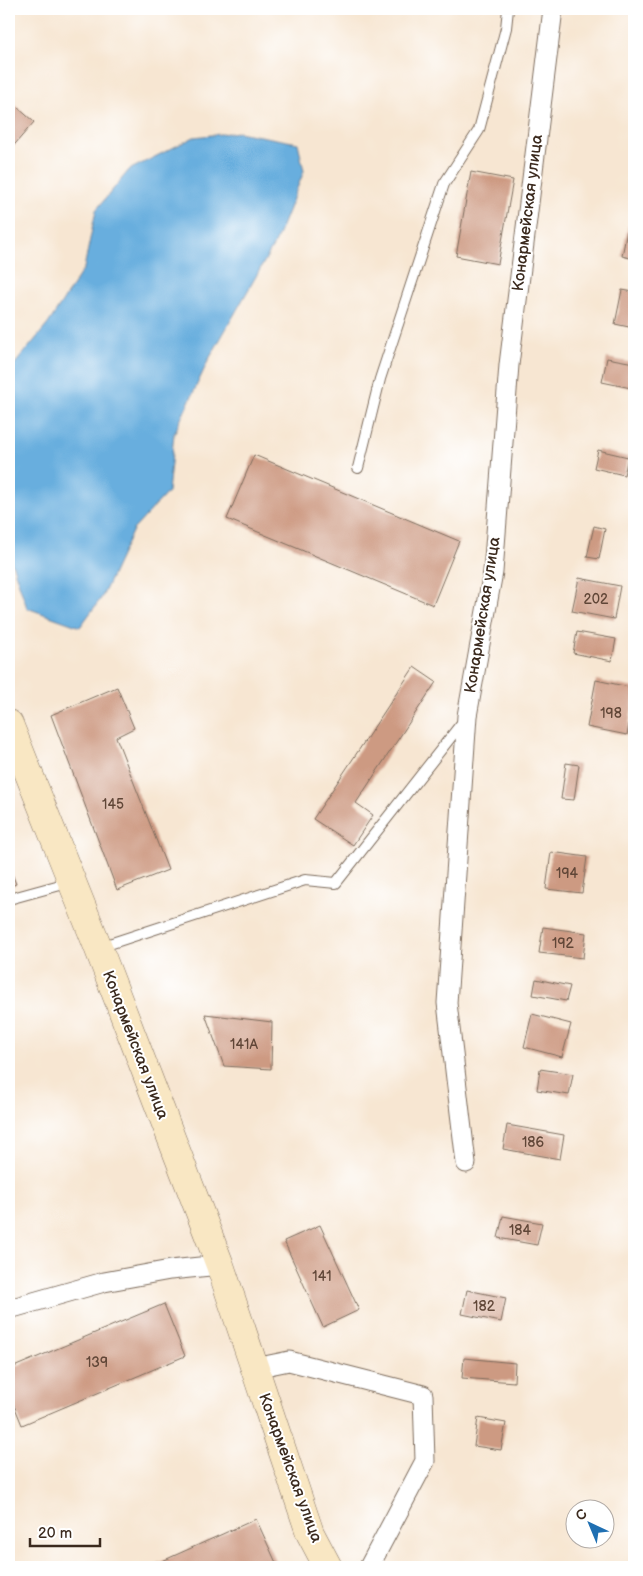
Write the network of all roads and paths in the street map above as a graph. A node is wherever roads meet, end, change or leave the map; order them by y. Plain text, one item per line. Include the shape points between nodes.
1 (508, 9) edge
2 (554, 9) edge
3 (358, 468) dead end
4 (467, 716) junction
5 (9, 724) edge
6 (72, 882) junction
7 (9, 899) edge
8 (98, 948) junction
9 (466, 1163) dead end
10 (220, 1265) junction
11 (9, 1309) edge
12 (255, 1368) junction
13 (328, 1567) edge
14 (369, 1567) edge

1 - 3 lane via 479,130 444,184 380,379
2 - 4 street, Конармейская улица via 509,365 493,572
4 - 8 lane via 336,883 305,880
4 - 9 street, Конармейская улица via 447,1003
5 - 6 main road, Конармейская улица
6 - 7 lane
6 - 8 main road, Конармейская улица
8 - 10 main road, Конармейская улица
10 - 11 street via 104,1282
10 - 12 main road, Конармейская улица
12 - 13 main road, Конармейская улица via 310,1533
12 - 14 street via 289,1361 423,1396 425,1461

